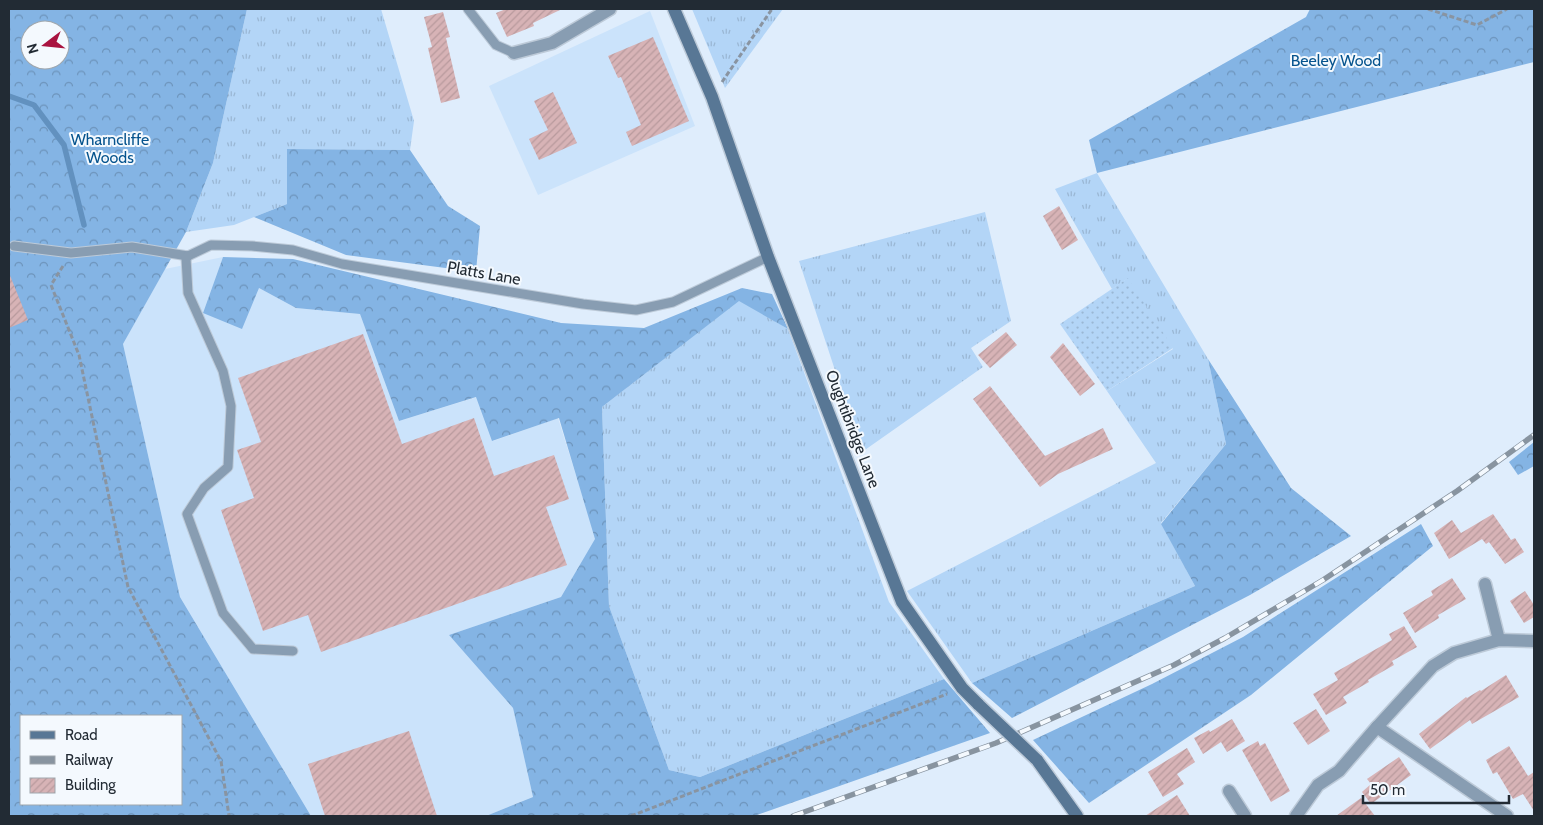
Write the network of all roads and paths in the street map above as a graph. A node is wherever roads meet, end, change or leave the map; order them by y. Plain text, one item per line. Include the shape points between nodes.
1 (468, 9) edge
2 (610, 9) edge
3 (674, 9) edge
4 (772, 9) edge
5 (1428, 9) edge
6 (1507, 9) edge
7 (514, 53) joint
8 (712, 97) junction
9 (14, 246) dead end
10 (71, 252) junction
11 (188, 256) junction
12 (768, 257) junction
13 (1485, 584) dead end
14 (1499, 640) junction
15 (1534, 640) edge
16 (292, 650) dead end
17 (962, 688) junction
18 (1377, 727) junction
19 (1229, 791) dead end
20 (229, 816) edge
21 (631, 816) edge
22 (1076, 816) edge
23 (1245, 816) edge
24 (1296, 816) edge
25 (1507, 816) edge

1 - 7 lane via 496,45
2 - 7 street via 552,43
3 - 8 street, Oughtibridge Lane
4 - 8 path
5 - 6 path via 1477,26
8 - 12 street, Oughtibridge Lane
9 - 10 lane
10 - 11 lane via 132,247
10 - 20 path via 51,285 79,355 128,587 221,761
11 - 12 lane, Platts Lane via 211,245 252,246 285,250 342,264 636,310 673,302
11 - 16 lane via 188,294 223,371 232,406 228,467 204,488 187,514 224,612 254,649
12 - 17 street, Oughtibridge Lane via 902,602
13 - 14 street
14 - 15 street
14 - 18 street via 1454,653 1433,666
17 - 21 path
17 - 22 street, Oughtibridge Lane, bridge via 1037,760
18 - 24 street via 1339,771 1318,785
18 - 25 street
19 - 23 street

